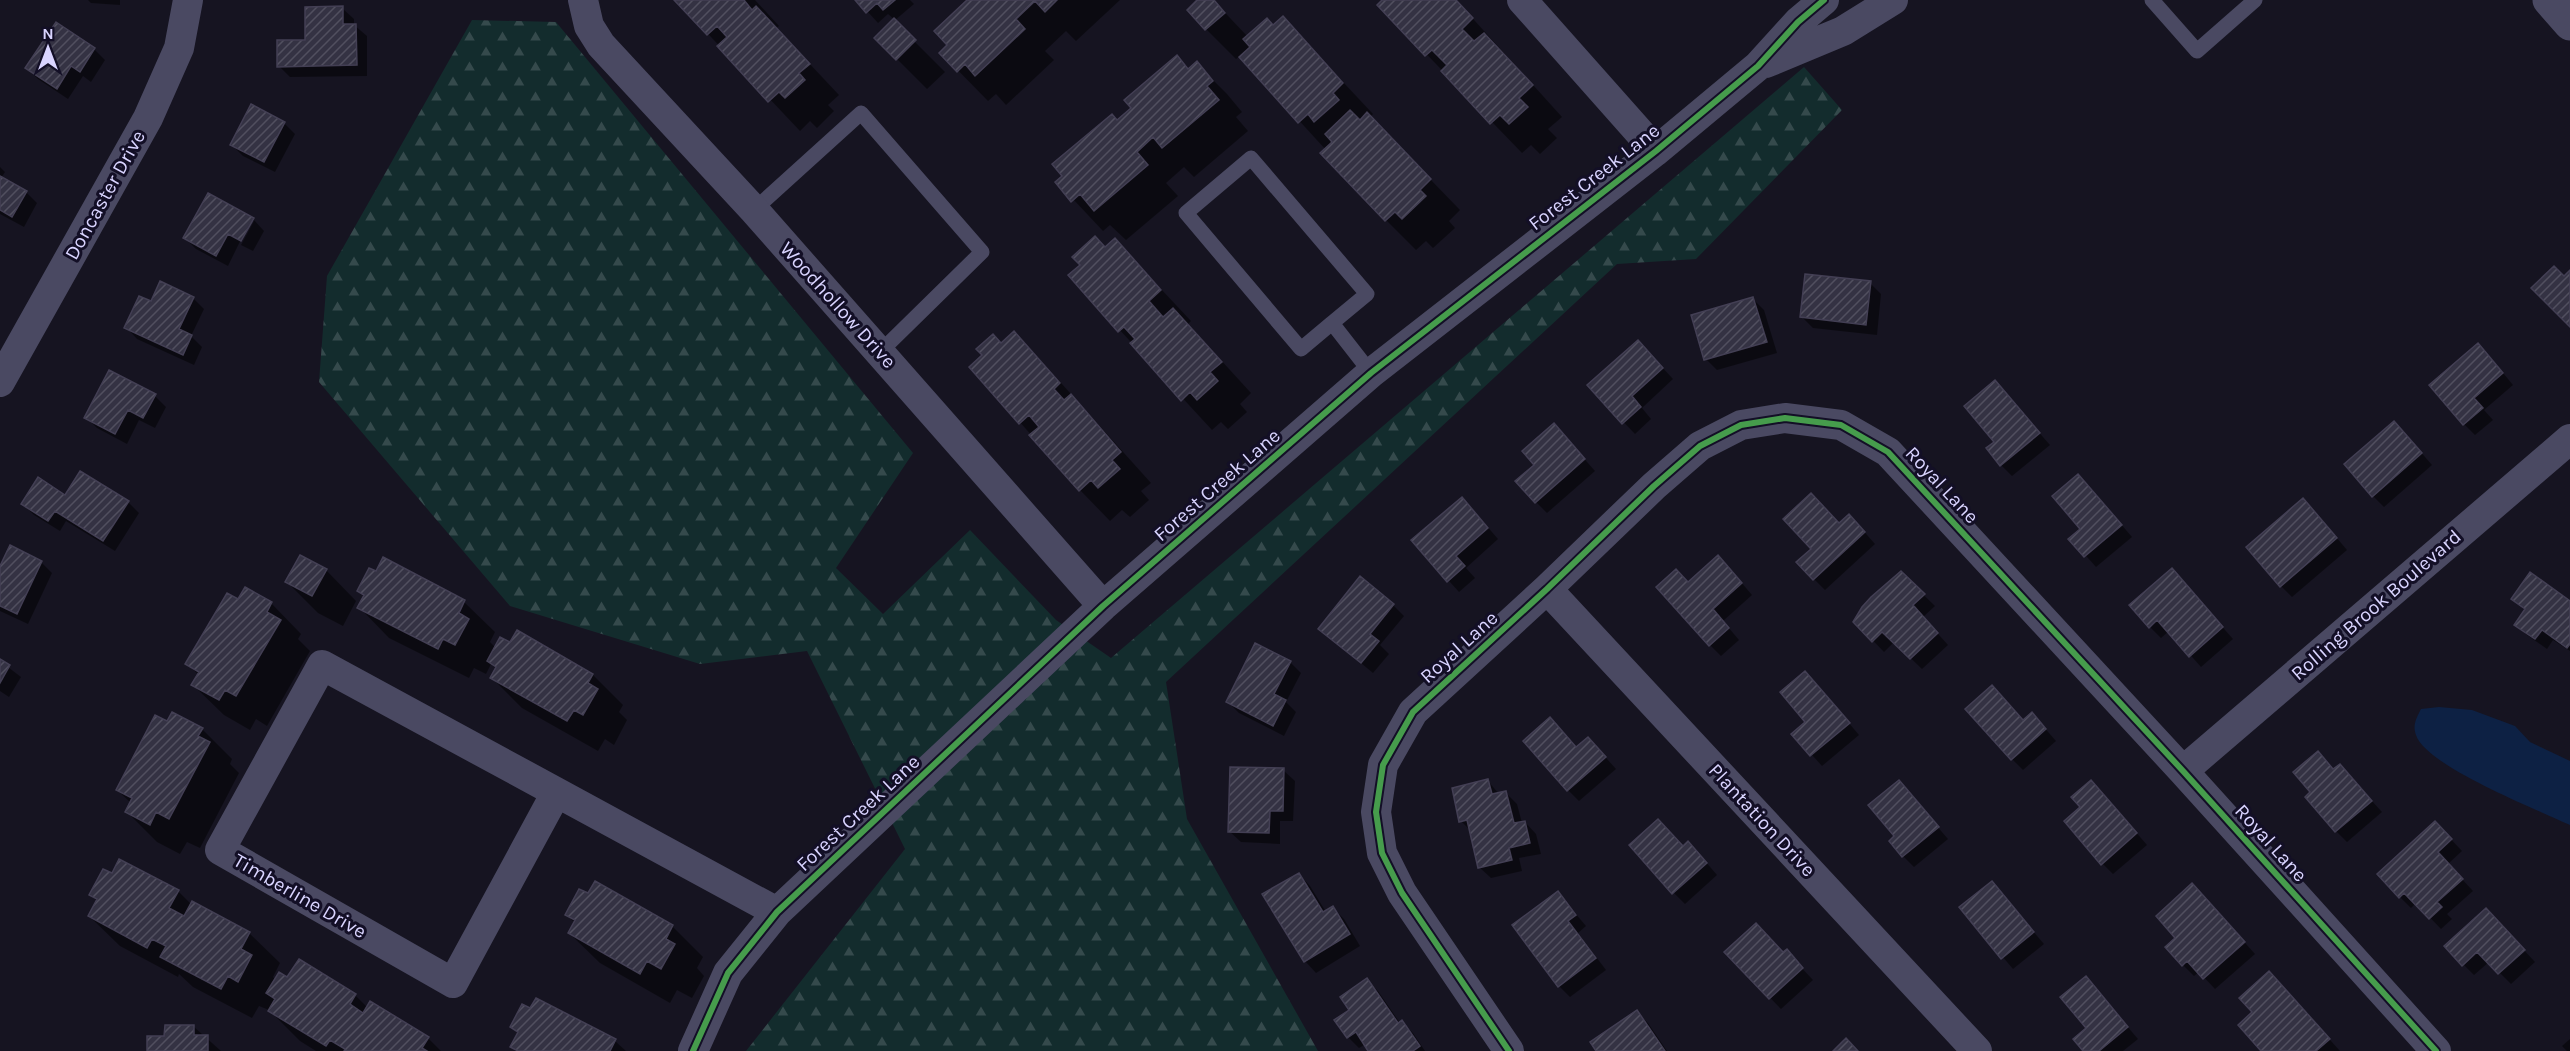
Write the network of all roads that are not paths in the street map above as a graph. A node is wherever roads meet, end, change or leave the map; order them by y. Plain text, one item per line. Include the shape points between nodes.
1 (188, 0) edge
2 (583, 0) edge
3 (1522, 0) edge
4 (1824, 0) edge
5 (1893, 0) edge
6 (2152, 0) edge
7 (2255, 0) edge
8 (2549, 0) edge
9 (2570, 24) edge
10 (1758, 66) junction
11 (1656, 151) junction
12 (754, 210) junction
13 (1332, 323) junction
14 (9, 346) edge
15 (880, 352) junction
16 (1371, 373) junction
17 (0, 382) edge
18 (2566, 452) edge
19 (1547, 589) junction
20 (1103, 606) junction
21 (2183, 771) junction
22 (556, 794) junction
23 (777, 912) junction
24 (2424, 1047) edge
25 (693, 1051) edge
26 (1509, 1051) edge
27 (1977, 1051) edge

1 - 14 street, Doncaster Drive via 179,48 148,118
2 - 12 street, Woodhollow Drive via 589,26 601,45
3 - 11 street
4 - 10 street, Forest Creek Lane
5 - 10 street, Forest Creek Lane via 1843,31
6 - 7 lane via 2197,51
8 - 9 street
10 - 11 street, Forest Creek Lane
11 - 16 street, Forest Creek Lane
12 - 15 street, Woodhollow Drive
12 - 15 lane via 861,113 982,252
13 - 13 lane via 1367,294 1251,158 1186,213 1301,349
13 - 16 lane
14 - 17 street, Doncaster Drive
15 - 20 street, Woodhollow Drive
16 - 20 street, Forest Creek Lane
18 - 21 street, Rolling Brook Boulevard
19 - 21 street, Royal Lane via 1700,446 1741,425 1785,418 1841,425 1888,452
19 - 26 street, Royal Lane via 1413,712 1383,765 1376,812 1382,853 1402,893
19 - 27 street, Plantation Drive
20 - 23 street, Forest Creek Lane
21 - 24 street, Royal Lane
22 - 22 street, Timberline Drive via 322,665 220,850 453,982
22 - 23 street, Timberline Drive
23 - 25 street, Forest Creek Lane via 728,973

